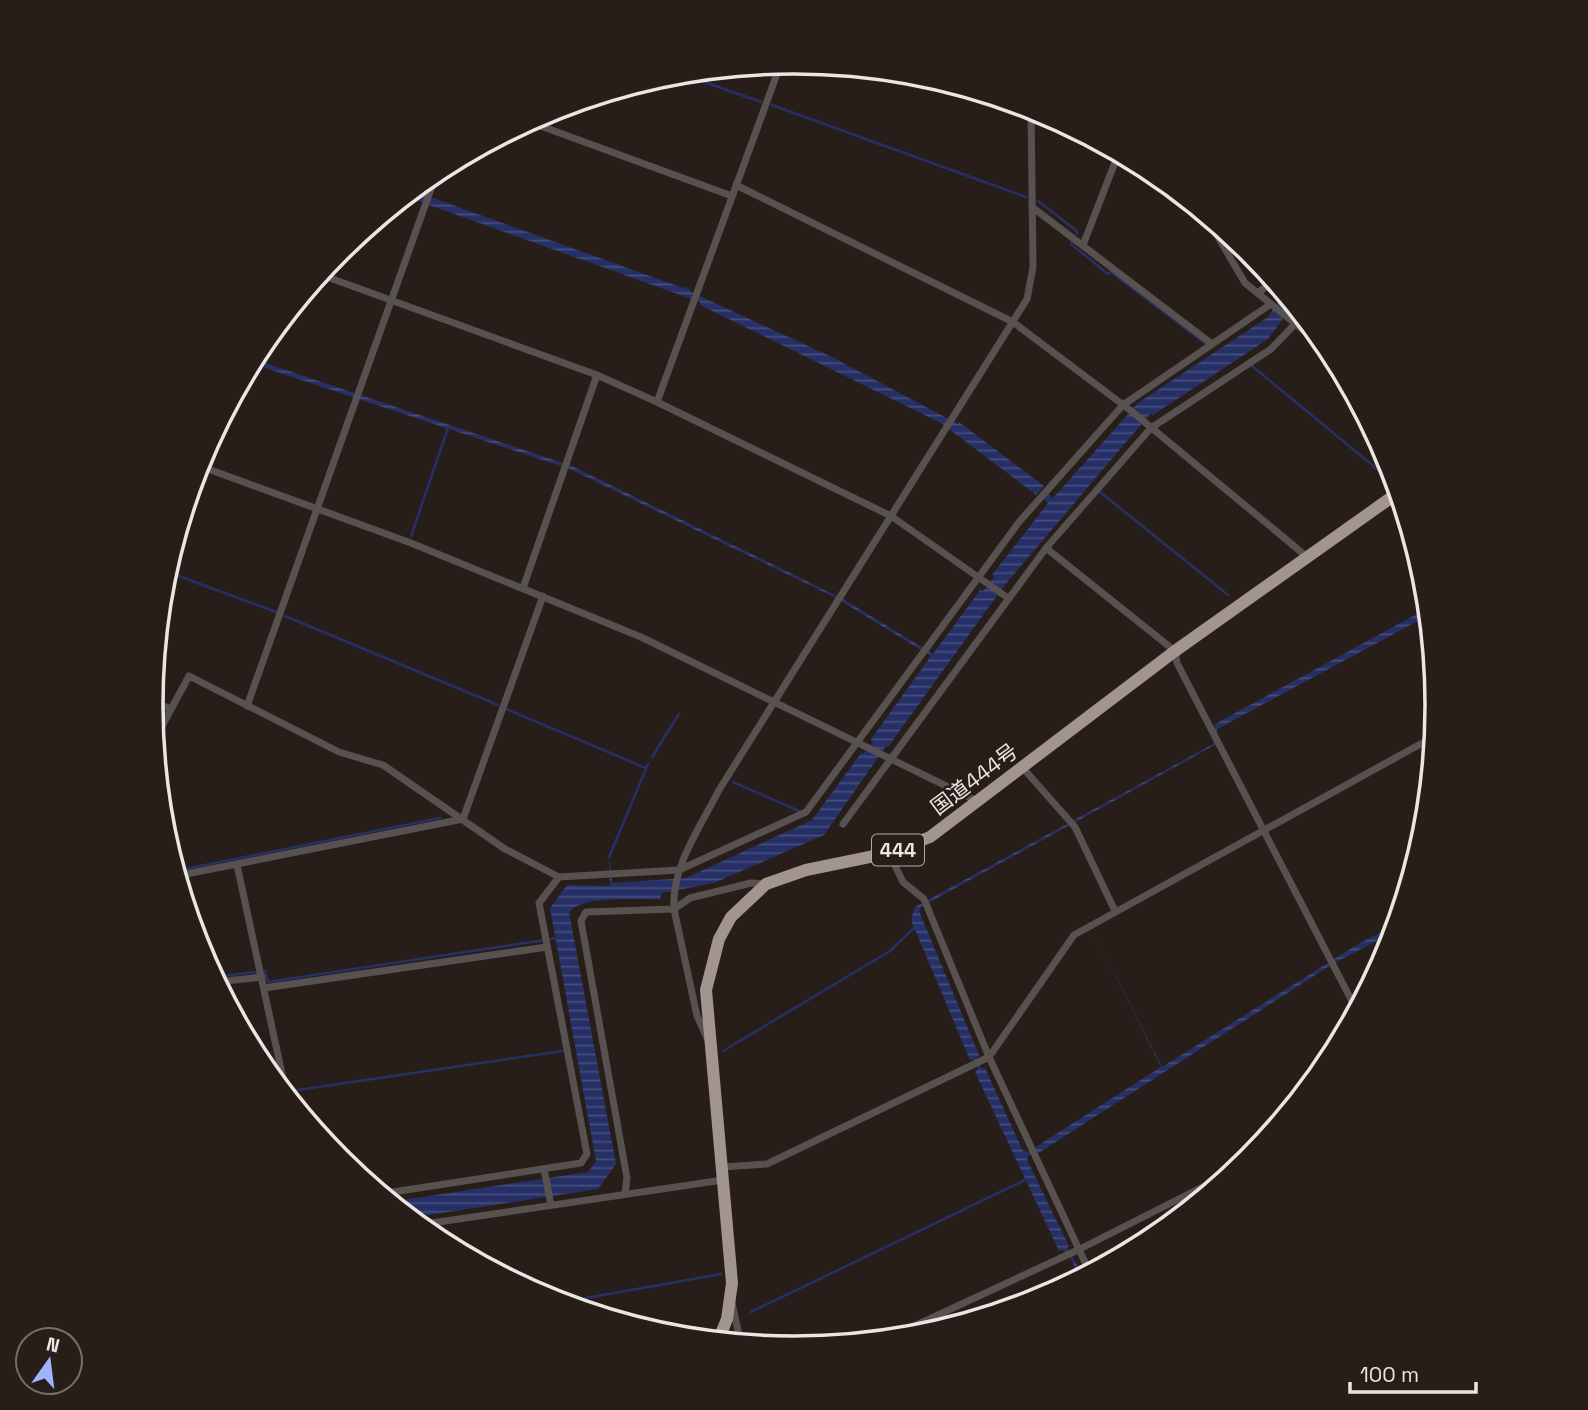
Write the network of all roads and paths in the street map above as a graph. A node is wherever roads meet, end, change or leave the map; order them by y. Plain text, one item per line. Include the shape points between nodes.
1 (776, 74) edge
2 (1031, 120) edge
3 (542, 127) edge
4 (1115, 161) edge
5 (736, 185) junction
6 (432, 188) edge
7 (732, 196) junction
8 (1032, 208) junction
9 (1218, 238) edge
10 (1083, 246) junction
11 (329, 278) edge
12 (1267, 287) edge
13 (1258, 293) junction
14 (391, 301) junction
15 (1272, 305) junction
16 (1288, 317) joint
17 (1013, 322) junction
18 (1296, 323) joint
19 (1212, 344) junction
20 (597, 375) junction
21 (657, 402) junction
22 (1127, 407) junction
23 (1148, 425) junction
24 (209, 469) edge
25 (1390, 498) edge
26 (317, 508) junction
27 (891, 516) junction
28 (1046, 548) junction
29 (1306, 556) junction
30 (978, 577) junction
31 (523, 588) junction
32 (543, 596) junction
33 (1009, 598) junction
34 (1175, 651) junction
35 (775, 702) junction
36 (163, 706) edge
37 (247, 706) junction
38 (171, 709) junction
39 (163, 723) edge
40 (1424, 742) edge
41 (860, 743) junction
42 (888, 758) junction
43 (1022, 767) junction
44 (977, 801) junction
45 (463, 819) junction
46 (843, 824) dead end
47 (1263, 830) junction
48 (889, 853) junction
49 (237, 865) junction
50 (679, 870) junction
51 (186, 874) edge
52 (559, 877) junction
53 (766, 884) junction
54 (674, 909) junction
55 (1115, 911) junction
56 (546, 942) junction
57 (262, 977) junction
58 (227, 981) edge
59 (264, 988) junction
60 (1352, 1000) edge
61 (708, 1041) junction
62 (989, 1057) junction
63 (282, 1074) edge
64 (544, 1169) junction
65 (723, 1174) junction
66 (1200, 1188) edge
67 (393, 1192) edge
68 (625, 1194) junction
69 (551, 1205) junction
70 (433, 1223) edge
71 (1073, 1252) junction
72 (1084, 1265) edge
73 (731, 1298) junction
74 (920, 1323) edge
75 (721, 1332) edge
76 (739, 1334) edge

1 - 5 street
2 - 8 street
3 - 7 street
4 - 10 street
5 - 7 street
5 - 17 street
6 - 14 street
7 - 21 street
8 - 10 street
8 - 17 street via 1031,285
9 - 13 street via 1245,283
10 - 19 street
11 - 14 street
12 - 13 street
13 - 15 street
14 - 20 street
14 - 26 street
15 - 16 street
15 - 19 street
16 - 18 street
17 - 22 street
17 - 27 street
18 - 23 street via 1271,349
19 - 22 street
20 - 21 street
20 - 31 street
21 - 27 street
22 - 23 street
22 - 30 street via 1019,523
23 - 28 street
23 - 29 street
24 - 26 street
25 - 29 highway, 国道444号 / 444
26 - 31 street
26 - 37 street
27 - 30 street
27 - 35 street
28 - 33 street
28 - 34 street
29 - 34 highway, 国道444号 / 444
30 - 33 street
30 - 41 street
31 - 32 street
32 - 35 street
32 - 45 street
33 - 42 street
34 - 43 highway, 国道444号 / 444
34 - 47 street
35 - 41 street
35 - 50 street via 719,790
36 - 38 street
37 - 38 street via 189,676
37 - 45 street via 339,752 383,765
38 - 39 street
40 - 47 street
41 - 42 street
41 - 50 street via 806,812
42 - 44 street
42 - 46 street
43 - 44 highway, 国道444号 / 444
43 - 55 street via 1070,819
44 - 48 highway, 国道444号 / 444 via 930,836
45 - 49 street
45 - 52 street via 505,849
47 - 55 street
47 - 60 street
48 - 53 highway, 国道444号 / 444 via 806,870
48 - 62 street via 903,882 925,903
49 - 51 street
49 - 57 street
50 - 52 street via 596,879
50 - 54 street
52 - 56 street via 539,903
53 - 54 street via 751,883 690,898
53 - 61 highway, 国道444号 / 444 via 731,917 719,939 706,990
54 - 61 street via 697,1016
54 - 68 street via 598,907 586,912 581,921 627,1178
55 - 62 street via 1073,934
56 - 59 street
56 - 64 street via 587,1154 581,1163
57 - 58 street
57 - 59 street
59 - 63 street
61 - 65 highway, 国道444号 / 444
62 - 65 street via 767,1164
62 - 71 street
64 - 67 street
64 - 69 street
65 - 68 street
65 - 73 highway, 国道444号 / 444
66 - 71 street
68 - 69 street
69 - 70 street
71 - 72 street
71 - 74 street
73 - 75 highway, 国道444号 / 444
73 - 76 street

